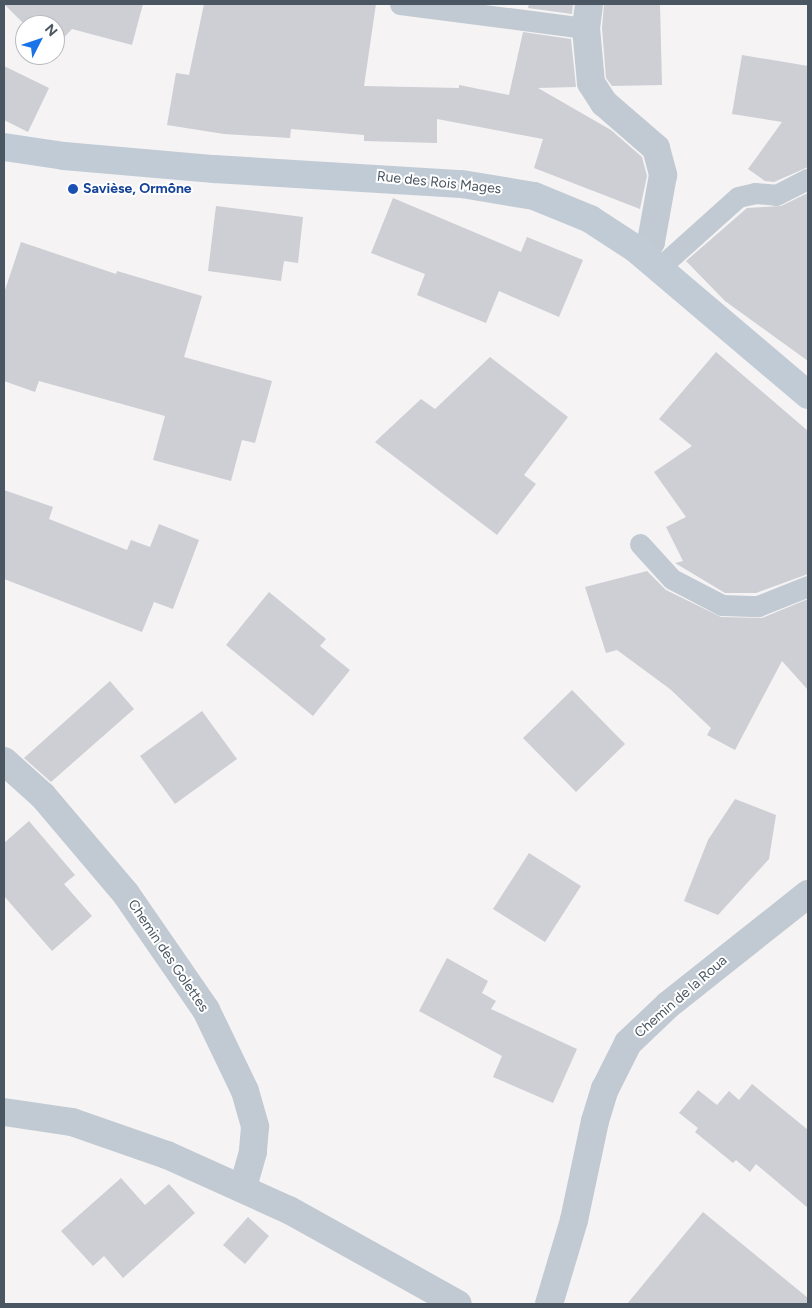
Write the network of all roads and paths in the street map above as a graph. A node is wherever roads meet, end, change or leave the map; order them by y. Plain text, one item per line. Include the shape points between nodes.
1 (400, 4) edge
2 (588, 16) edge
3 (4, 147) edge
4 (808, 179) edge
5 (652, 261) junction
6 (808, 395) edge
7 (640, 544) dead end
8 (808, 586) edge
9 (4, 761) edge
10 (808, 894) edge
11 (4, 1112) edge
12 (243, 1188) junction
13 (458, 1304) edge
14 (549, 1304) edge

1 - 2 lane
2 - 5 street via 591,83 604,104 646,137 659,156 662,192 650,242
3 - 5 street, Rue des Rois Mages via 64,156 214,169 393,178 511,191 572,211
4 - 5 lane via 776,195 755,193 738,197
5 - 6 street, Rue des Rois Mages
7 - 8 lane via 672,579 722,605 758,606
9 - 12 street, Chemin des Golettes via 43,796 126,894 170,954 220,1037 245,1091 255,1127 254,1146
10 - 14 street, Chemin de la Roua via 668,1005 628,1043 602,1100 574,1220
11 - 12 street via 94,1128
12 - 13 street

